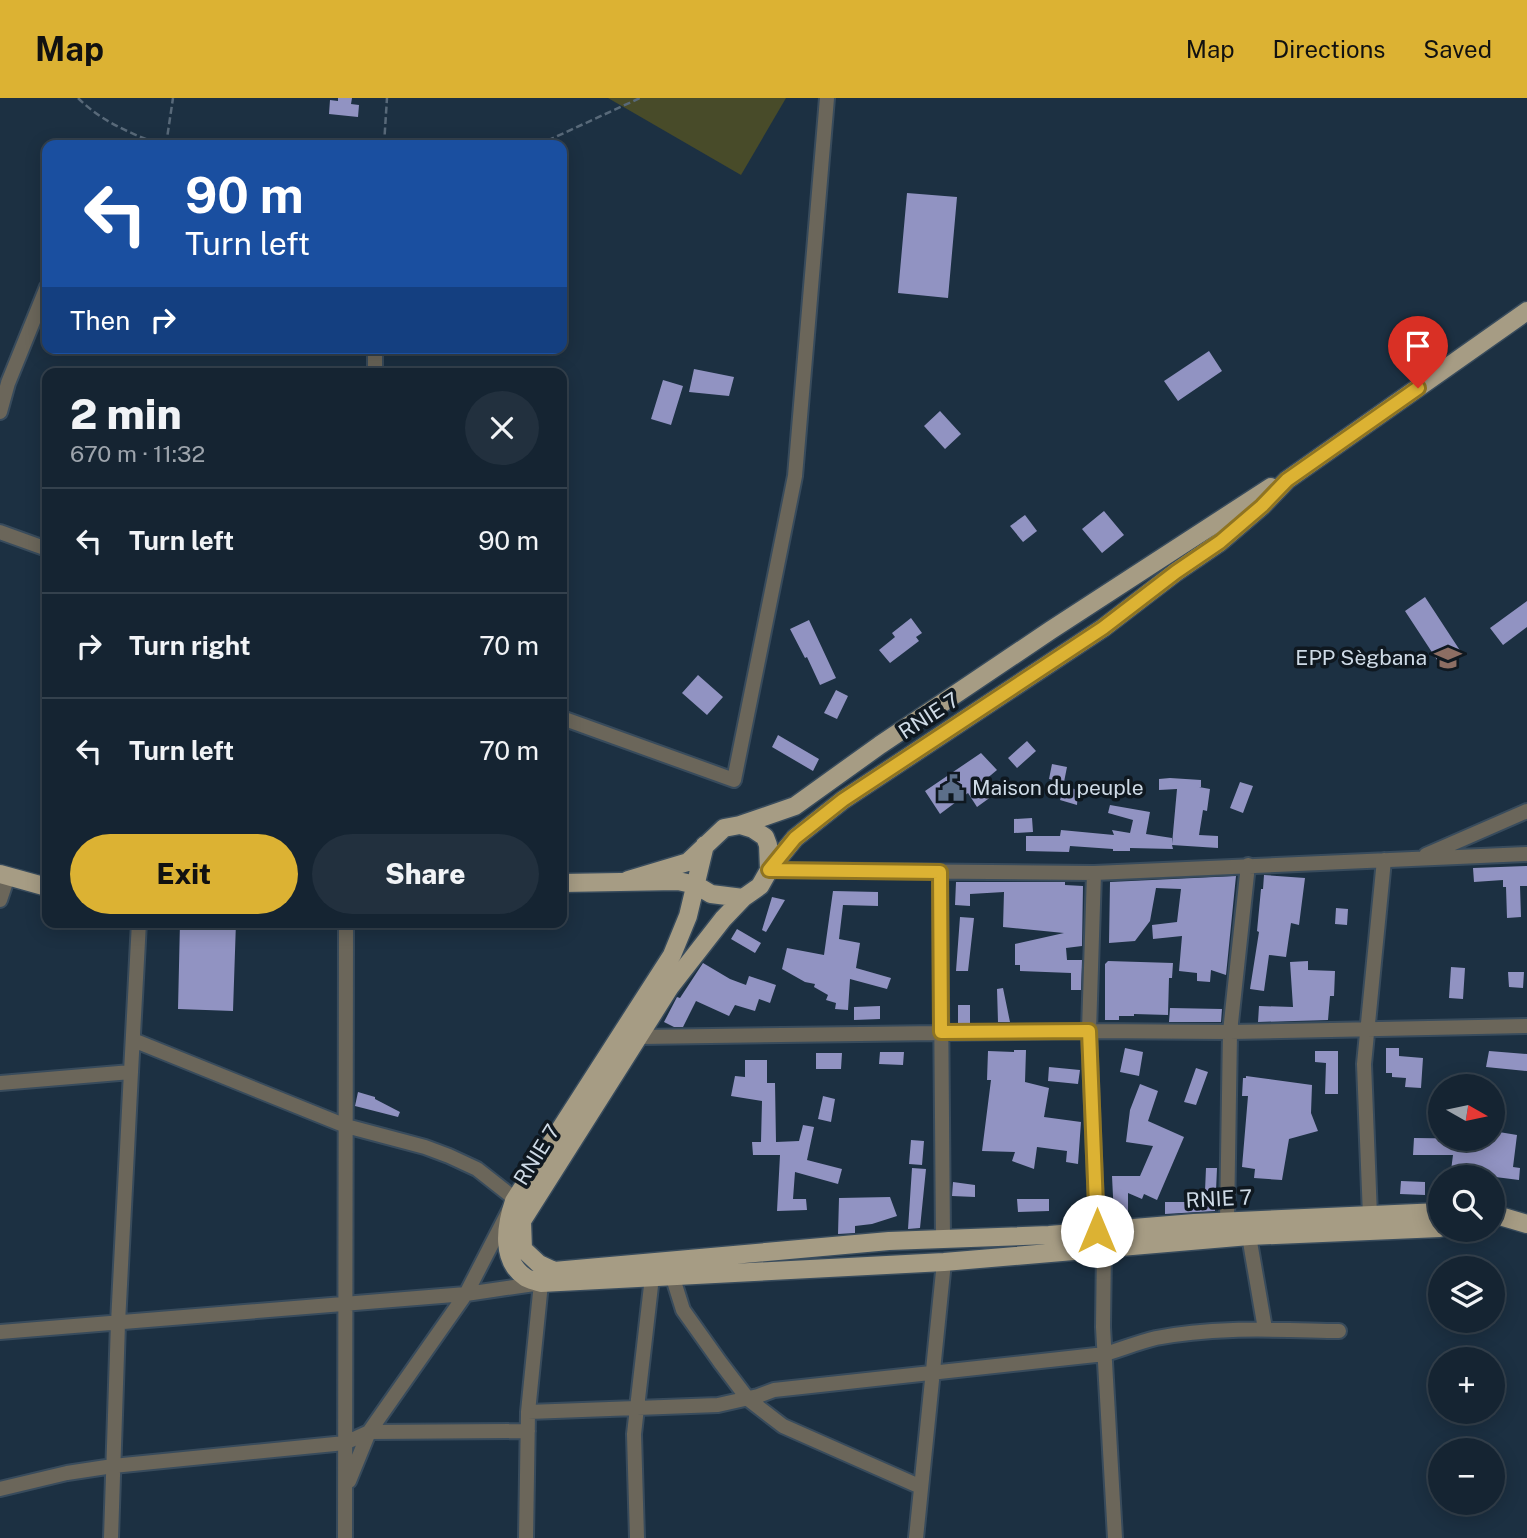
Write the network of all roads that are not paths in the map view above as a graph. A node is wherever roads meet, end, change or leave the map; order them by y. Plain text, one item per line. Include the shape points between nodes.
1 (827, 98) edge
2 (42, 298) edge
3 (1527, 311) edge
4 (4, 382) edge
5 (0, 412) edge
6 (1287, 480) junction
7 (0, 532) edge
8 (42, 547) edge
9 (567, 720) edge
10 (1527, 811) edge
11 (740, 825) junction
12 (705, 845) junction
13 (1527, 855) edge
14 (1418, 858) junction
15 (1384, 860) junction
16 (1248, 866) junction
17 (769, 870) junction
18 (940, 872) junction
19 (1094, 873) junction
20 (4, 875) edge
21 (628, 880) junction
22 (567, 883) edge
23 (42, 886) edge
24 (696, 886) junction
25 (743, 898) junction
26 (0, 900) edge
27 (139, 928) edge
28 (346, 928) edge
29 (1527, 1026) edge
30 (1368, 1027) junction
31 (1089, 1031) junction
32 (941, 1032) junction
33 (1230, 1032) junction
34 (640, 1037) junction
35 (133, 1040) junction
36 (131, 1072) junction
37 (0, 1083) edge
38 (346, 1126) junction
39 (514, 1201) junction
40 (1428, 1213) edge
41 (1370, 1216) junction
42 (1505, 1218) edge
43 (522, 1222) junction
44 (1227, 1222) junction
45 (1527, 1224) edge
46 (1505, 1225) edge
47 (1428, 1229) edge
48 (1097, 1231) junction
49 (1249, 1236) junction
50 (506, 1237) junction
51 (943, 1239) junction
52 (1104, 1248) junction
53 (944, 1262) junction
54 (672, 1275) junction
55 (652, 1277) junction
56 (541, 1283) junction
57 (466, 1294) junction
58 (345, 1303) junction
59 (118, 1323) junction
60 (1265, 1329) junction
61 (1339, 1331) dead end
62 (0, 1332) edge
63 (1105, 1354) junction
64 (933, 1374) junction
65 (748, 1399) junction
66 (636, 1408) junction
67 (528, 1412) junction
68 (528, 1431) junction
69 (369, 1432) junction
70 (345, 1443) junction
71 (113, 1466) junction
72 (921, 1487) junction
73 (345, 1488) junction
74 (0, 1489) edge
75 (111, 1538) edge
76 (345, 1538) edge
77 (526, 1538) edge
78 (637, 1538) edge
79 (916, 1538) edge
80 (1115, 1538) edge

1 - 9 street via 795,476 734,780
2 - 4 street
3 - 6 main road, RNIE 7 / RNIE 7
4 - 5 street
6 - 11 main road, RNIE 7 / RNIE 7 via 1052,630 794,806
6 - 17 main road, RNIE 7 / RNIE 7 via 1220,542 1103,628 843,800 795,838
7 - 8 street
10 - 14 street
11 - 12 main road via 724,828
11 - 17 main road via 765,837
12 - 21 main road via 688,862
12 - 24 main road, RNIE 7 / RNIE 7
13 - 14 street
14 - 15 street
15 - 16 street
15 - 30 street
16 - 19 street
16 - 33 street
17 - 18 street
17 - 25 main road, RNIE 7 / RNIE 7 via 760,886
18 - 19 street
18 - 32 street
19 - 31 street
20 - 23 main road
20 - 26 street
21 - 22 main road
21 - 24 main road
24 - 25 main road via 711,894
24 - 39 main road, RNIE 7 / RNIE 7 via 672,955
25 - 34 main road, RNIE 7 / RNIE 7 via 670,987
27 - 35 street
28 - 38 street
29 - 30 street
30 - 33 street
30 - 41 street via 1363,1082
31 - 32 street
31 - 33 street
31 - 48 street
32 - 34 street
32 - 51 street
33 - 44 street
34 - 43 main road, RNIE 7 / RNIE 7
35 - 36 street
35 - 38 street
36 - 37 street
36 - 59 street
38 - 39 street via 449,1156 477,1169
38 - 58 street
39 - 50 main road, RNIE 7 / RNIE 7
39 - 57 street
40 - 41 main road, RNIE 7 / RNIE 7
41 - 44 main road, RNIE 7 / RNIE 7
42 - 45 main road
43 - 50 street
43 - 51 main road, RNIE 7 / RNIE 7 via 523,1249 554,1271
44 - 48 main road, RNIE 7 / RNIE 7
45 - 46 main road
47 - 49 main road, RNIE 7 / RNIE 7
48 - 51 main road, RNIE 7 / RNIE 7
49 - 52 main road, RNIE 7 / RNIE 7
49 - 60 street
50 - 56 main road via 513,1263 524,1276
50 - 57 street
52 - 53 main road, RNIE 7 / RNIE 7
52 - 63 street
53 - 54 main road, RNIE 7 / RNIE 7
53 - 64 street
54 - 55 main road, RNIE 7 / RNIE 7
54 - 65 street via 683,1310
55 - 56 main road, RNIE 7 / RNIE 7
55 - 66 street
56 - 57 street
56 - 67 street
57 - 58 street
57 - 69 street
58 - 59 street
58 - 70 street
59 - 62 street
59 - 71 street
60 - 61 street
60 - 63 street via 1183,1334
63 - 64 street
63 - 80 street
64 - 65 street via 774,1390
64 - 72 street
65 - 66 street via 718,1405
65 - 72 street via 783,1426
66 - 67 street
66 - 78 street
67 - 68 street
68 - 69 street
68 - 77 street
69 - 70 street
69 - 73 street
70 - 71 street
70 - 73 street
71 - 74 street
71 - 75 street
72 - 79 street
73 - 76 street

